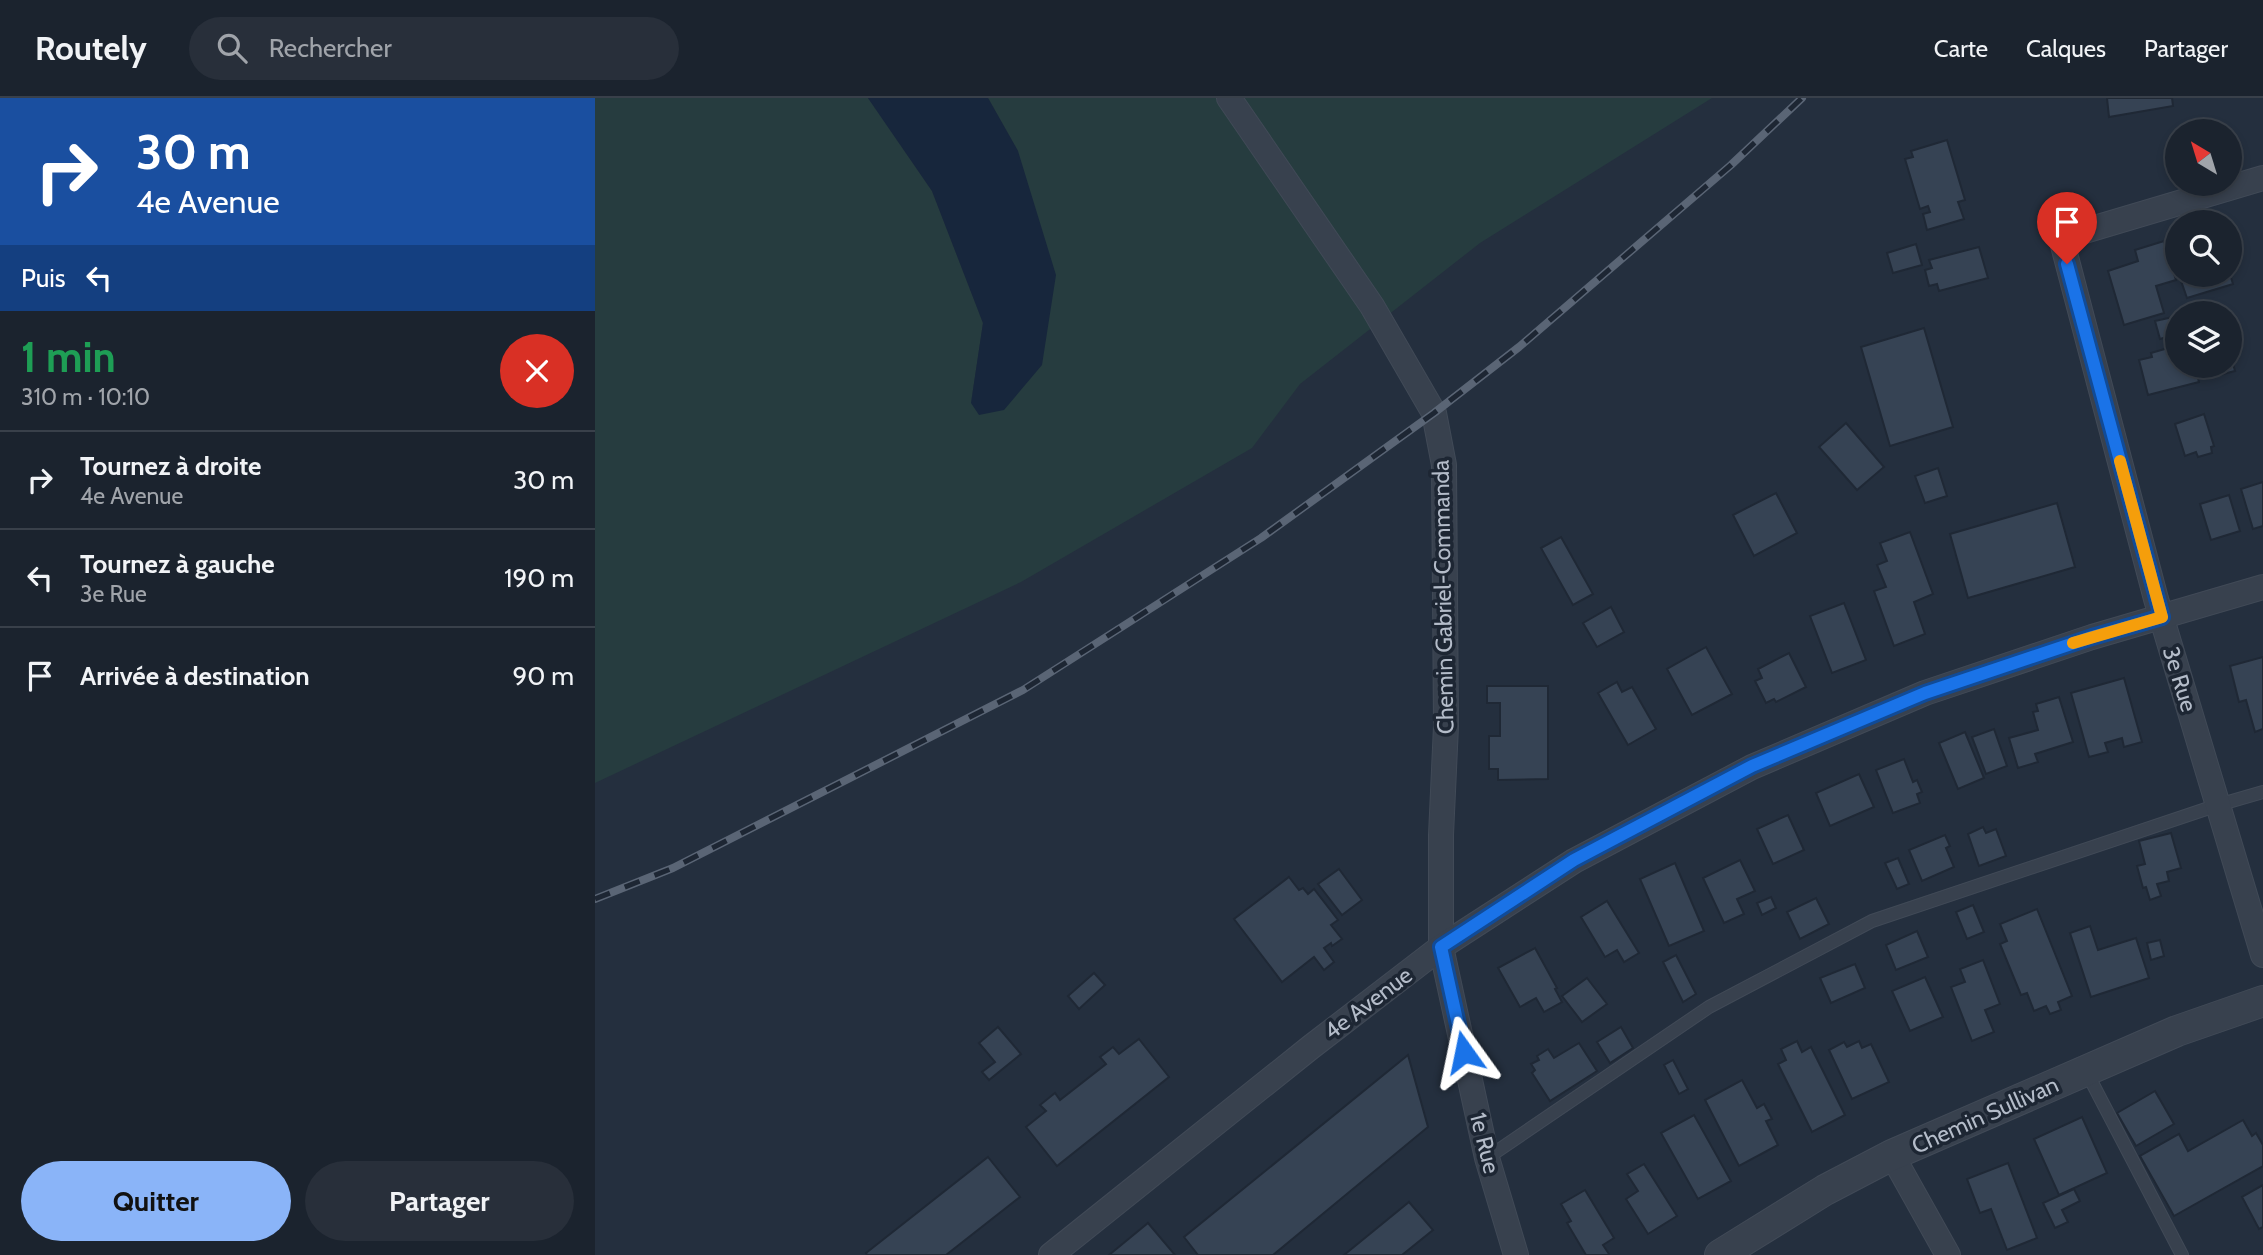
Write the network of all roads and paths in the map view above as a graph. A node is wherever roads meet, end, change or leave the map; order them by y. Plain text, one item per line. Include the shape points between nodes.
1 (1229, 98) edge
2 (2263, 178) edge
3 (2263, 587) edge
4 (2162, 617) junction
5 (2263, 792) edge
6 (2218, 805) junction
7 (1441, 947) junction
8 (2263, 955) edge
9 (2263, 1001) edge
10 (2085, 1071) junction
11 (1892, 1155) junction
12 (1487, 1158) junction
13 (1725, 1254) edge
14 (1051, 1255) edge
15 (1516, 1255) edge
16 (1948, 1255) edge
17 (2182, 1255) edge

1 - 7 street, Chemin Gabriel-Commanda via 1373,306 1434,414 1444,465 1446,726
2 - 4 street, 3e Rue via 2061,238
3 - 4 street, 4e Avenue
4 - 6 street, 3e Rue
4 - 7 street, 4e Avenue via 1925,693 1752,766 1574,860
5 - 6 lane
6 - 8 street, 3e Rue
6 - 12 lane via 1872,921 1709,1007
7 - 12 street, 1e Rue
7 - 14 street, 4e Avenue
9 - 10 street, Chemin Sullivan via 2177,1031
10 - 11 street, Chemin Sullivan
10 - 17 lane
11 - 13 street, Chemin Sullivan via 1825,1190
11 - 16 street
12 - 15 street, 1e Rue

